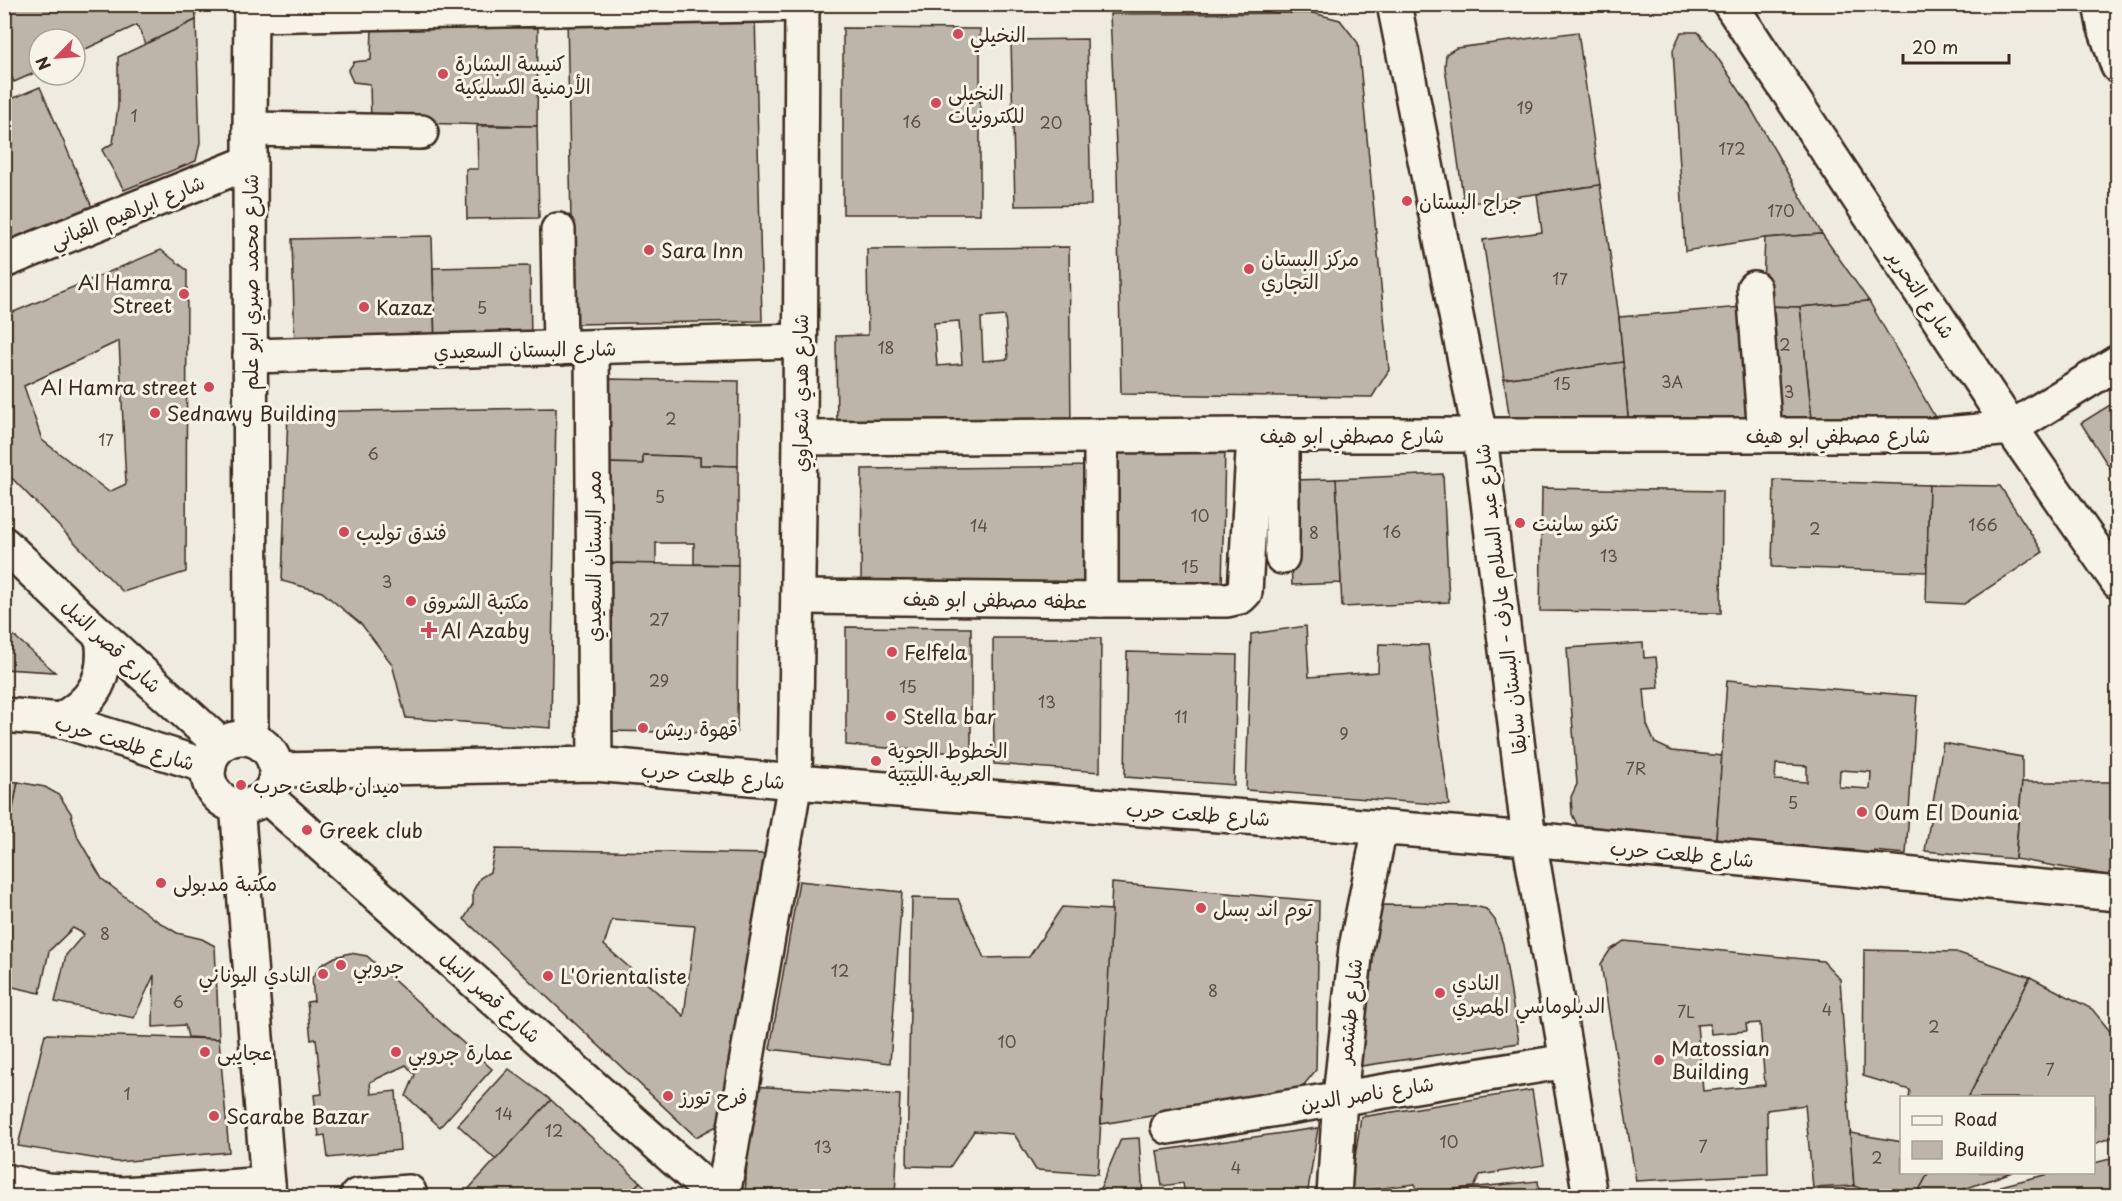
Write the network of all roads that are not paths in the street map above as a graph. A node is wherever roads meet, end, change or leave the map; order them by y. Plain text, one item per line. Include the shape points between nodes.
1 (803, 4) edge
2 (1394, 4) edge
3 (1730, 4) edge
4 (2100, 4) edge
5 (251, 10) edge
6 (2118, 66) edge
7 (250, 129) junction
8 (421, 132) dead end
9 (250, 162) junction
10 (558, 230) dead end
11 (4, 261) edge
12 (1754, 288) dead end
13 (800, 341) junction
14 (576, 348) junction
15 (250, 356) junction
16 (2118, 362) edge
17 (2011, 428) junction
18 (1268, 435) junction
19 (1765, 435) junction
20 (1101, 436) junction
21 (1480, 436) junction
22 (800, 438) junction
23 (4, 544) edge
24 (1282, 557) dead end
25 (2118, 582) edge
26 (798, 597) junction
27 (1101, 600) junction
28 (102, 636) junction
29 (4, 715) edge
30 (60, 720) junction
31 (227, 750) junction
32 (595, 764) junction
33 (795, 782) junction
34 (260, 790) junction
35 (1380, 827) junction
36 (1529, 839) junction
37 (2118, 894) edge
38 (1568, 1061) junction
39 (1340, 1098) junction
40 (1168, 1127) dead end
41 (4, 1181) edge
42 (269, 1190) edge
43 (409, 1192) dead end
44 (357, 1197) edge
45 (716, 1197) edge
46 (723, 1197) edge
47 (1334, 1197) edge
48 (1590, 1197) edge

1 - 5 street
1 - 13 street, شارع هدي شعراوي
2 - 21 street, شارع عبد السلام عارف - البستان سابقا
3 - 17 street, شارع التحرير
4 - 6 street
5 - 7 street, شارع محمد صبري ابو علم
7 - 8 street
7 - 9 street, شارع محمد صبري ابو علم
9 - 11 street, شارع ابراهيم القباني
9 - 15 street, شارع محمد صبري ابو علم
10 - 14 street, ممر البستان السعيدي
12 - 19 street
13 - 14 street, شارع البستان السعيدي
13 - 22 street, شارع هدي شعراوي
14 - 15 street, شارع البستان السعيدي
14 - 32 street, ممر البستان السعيدي
15 - 31 street, شارع محمد صبري ابو علم
16 - 17 street
17 - 19 street, شارع مصطفي ابو هيف via 1935,435
17 - 25 street, شارع التحرير
18 - 20 street, شارع مصطفي ابو هيف
18 - 21 street, شارع مصطفي ابو هيف
18 - 24 street
18 - 27 street via 1245,592 1240,597
19 - 21 street, شارع مصطفي ابو هيف
20 - 22 street, شارع مصطفي ابو هيف
20 - 27 street, عطفه مصطفى ابو هيف
21 - 36 street, شارع عبد السلام عارف - البستان سابقا
22 - 26 street, شارع هدي شعراوي
23 - 28 street, شارع قصر النيل
26 - 27 street, عطفه مصطفى ابو هيف
26 - 33 street, شارع هدي شعراوي
28 - 30 street via 104,653 97,686 75,712
28 - 31 street, شارع قصر النيل
29 - 30 street, شارع طلعت حرب
30 - 31 street, شارع طلعت حرب
31 - 34 street via 266,747 275,762
31 - 34 street via 209,777 212,787 227,802
32 - 33 street, شارع طلعت حرب
32 - 34 street, شارع طلعت حرب
33 - 35 street, شارع طلعت حرب
33 - 46 street, شارع هدي شعراوي
34 - 42 street
34 - 45 street, شارع قصر النيل
35 - 36 street, شارع طلعت حرب
35 - 39 street, شارع طشتمر via 1356,948
36 - 37 street, شارع طلعت حرب
36 - 38 street, شارع عبد السلام عارف - البستان سابقا
38 - 39 street, شارع ناصر الدين
38 - 48 street, شارع عبد السلام عارف - البستان سابقا
39 - 40 street, شارع ناصر الدين
39 - 47 street, شارع طشتمر
41 - 42 street via 47,1190 123,1194
43 - 44 street

